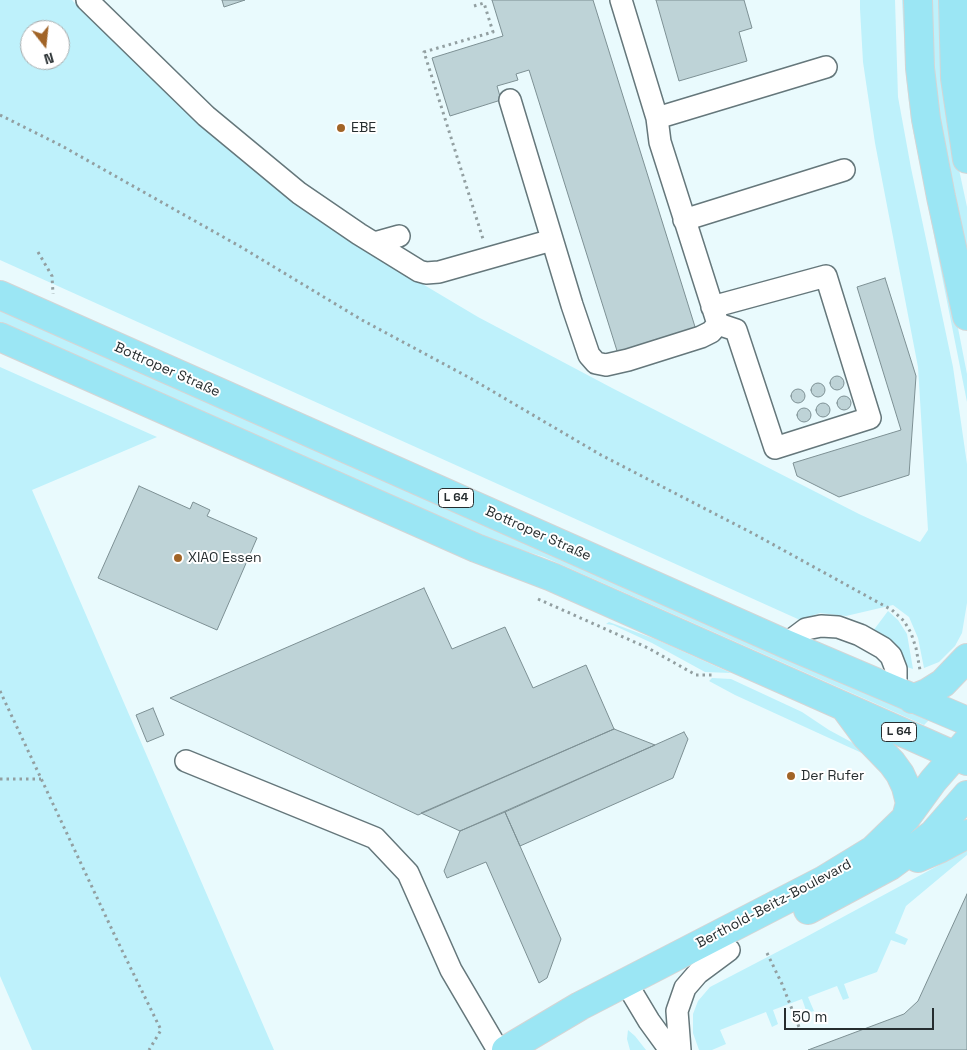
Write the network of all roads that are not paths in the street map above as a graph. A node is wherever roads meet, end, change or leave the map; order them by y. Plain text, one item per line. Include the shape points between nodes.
1 (87, 0) edge
2 (621, 0) edge
3 (918, 0) edge
4 (953, 0) edge
5 (826, 67) dead end
6 (510, 100) dead end
7 (657, 118) junction
8 (967, 159) edge
9 (844, 170) dead end
10 (684, 220) junction
11 (398, 236) dead end
12 (552, 240) junction
13 (374, 244) junction
14 (0, 295) edge
15 (715, 316) junction
16 (967, 316) edge
17 (0, 337) edge
18 (786, 644) junction
19 (967, 658) edge
20 (910, 689) junction
21 (844, 706) junction
22 (967, 721) edge
23 (963, 753) edge
24 (186, 761) dead end
25 (967, 795) edge
26 (906, 818) junction
27 (967, 834) edge
28 (890, 866) junction
29 (729, 950) junction
30 (629, 989) junction
31 (498, 1050) edge
32 (506, 1050) edge
33 (538, 1050) edge
34 (670, 1050) edge
35 (680, 1050) edge

1 - 13 street via 282,169 299,193 330,206
2 - 7 street
3 - 16 main road via 920,68 928,128
4 - 8 main road via 955,78
5 - 7 street
6 - 12 street
7 - 10 street via 660,142
9 - 10 street
10 - 15 street
11 - 13 street
12 - 13 street via 426,273
12 - 15 street via 589,355 596,363 628,360 706,335 711,332
14 - 18 main road, Bottroper Straße / L 64
15 - 15 street via 736,330 775,448 870,418 826,276
17 - 21 main road, L 64 via 467,544 552,577
18 - 20 main road, Bottroper Straße / L 64
18 - 20 street via 806,630 821,626 838,627 883,648
19 - 20 main road via 938,687 920,696
20 - 22 main road, Bottroper Straße / L 64
21 - 23 main road, L 64 via 912,738
21 - 26 main road via 900,774 910,803
23 - 26 main road, Berthold-Beitz-Boulevard via 933,782
24 - 31 street via 375,838 408,873 451,970
25 - 28 main road, Berthold-Beitz-Boulevard via 934,834
26 - 30 main road, Berthold-Beitz-Boulevard via 873,850
27 - 28 main road via 927,855
28 - 29 main road, Berthold-Beitz-Boulevard
29 - 30 main road, Berthold-Beitz-Boulevard via 660,985
29 - 35 street via 698,973 685,988 677,1011
30 - 32 main road, Berthold-Beitz-Boulevard via 600,995
30 - 33 main road, Berthold-Beitz-Boulevard via 588,1020
30 - 34 street

